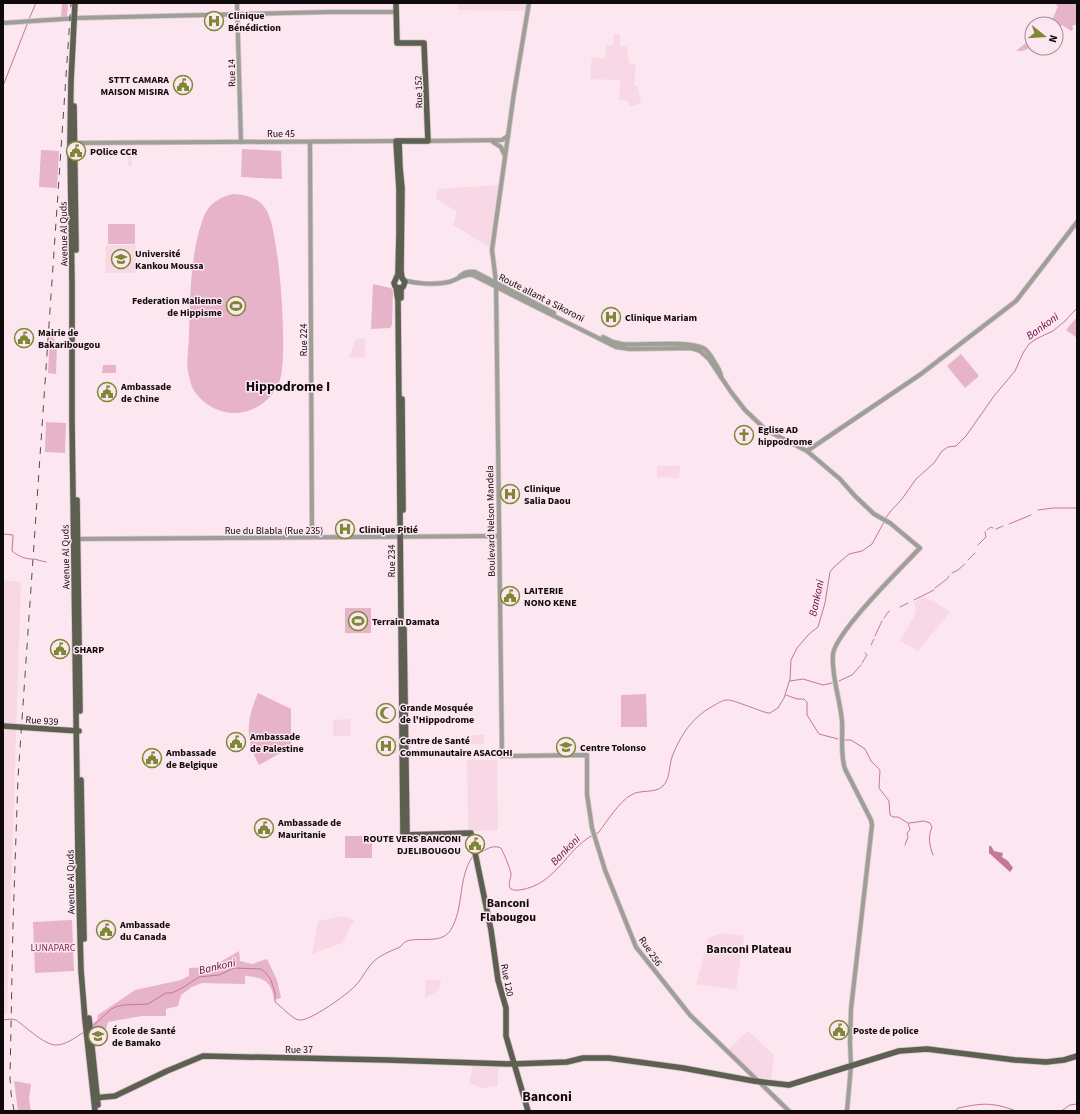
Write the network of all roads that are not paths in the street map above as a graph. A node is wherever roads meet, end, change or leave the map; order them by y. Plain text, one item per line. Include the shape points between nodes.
1 (75, 3) edge
2 (79, 3) edge
3 (237, 3) edge
4 (397, 3) edge
5 (529, 3) edge
6 (396, 12) junction
7 (238, 14) junction
8 (76, 18) junction
9 (3, 24) edge
10 (398, 43) junction
11 (508, 136) junction
12 (397, 141) junction
13 (428, 141) junction
14 (491, 141) junction
15 (241, 142) junction
16 (310, 142) junction
17 (73, 143) junction
18 (505, 156) junction
19 (1077, 222) edge
20 (400, 283) junction
21 (496, 284) junction
22 (721, 378) junction
23 (807, 451) junction
24 (499, 536) junction
25 (312, 537) junction
26 (402, 537) junction
27 (76, 539) junction
28 (3, 726) edge
29 (78, 731) junction
30 (587, 755) joint
31 (405, 835) joint
32 (1077, 1056) edge
33 (513, 1064) junction
34 (851, 1066) junction
35 (760, 1081) junction
36 (96, 1098) junction
37 (97, 1111) edge
38 (528, 1111) edge
39 (789, 1111) edge
40 (847, 1111) edge

1 - 8 main road, Avenue Al Quds
2 - 8 main road, Avenue Al Quds
3 - 7 street, Rue 14
4 - 6 main road
4 - 10 main road
5 - 11 street, Boulevard Nelson Mandela
6 - 7 street
6 - 10 main road
7 - 8 street
7 - 15 street, Rue 14
8 - 9 street
8 - 17 main road, Avenue Al Quds
10 - 13 main road, Rue 152 via 424,43
11 - 14 street, Rue 45 via 502,140
11 - 18 street, Boulevard Nelson Mandela
12 - 13 main road, Rue 45
12 - 16 street, Rue 45
12 - 20 main road, Rue 234
13 - 14 street, Rue 45
14 - 18 street via 501,147
15 - 16 street, Rue 45
15 - 17 street, Rue 45
16 - 25 street, Rue 224
17 - 27 main road, Avenue Al Quds
18 - 21 street, Boulevard Nelson Mandela via 492,250
19 - 23 street via 1016,301 921,374
20 - 21 street, Route allant a Sikoroni via 447,282 470,271
20 - 26 main road, Rue 234 via 398,301
21 - 22 street via 616,347 691,348 700,351 709,359
21 - 22 street, Route allant a Sikoroni via 616,343 691,344 702,348 712,358 721,373
21 - 24 street, Boulevard Nelson Mandela
22 - 23 street via 745,410 766,430
23 - 34 street via 874,514 890,523 920,548 842,634 833,656 842,720 843,764 872,825 851,1009
24 - 26 street, Rue du Blabla (Rue 235)
24 - 30 street, Boulevard Nelson Mandela via 502,756
25 - 26 street, Rue du Blabla (Rue 235)
25 - 27 street, Rue du Blabla (Rue 235)
26 - 31 main road, Rue 234
27 - 29 main road, Avenue Al Quds
28 - 29 main road, Rue 939
29 - 36 main road, Avenue Al Quds via 81,970
30 - 35 street, Rue 256 via 588,812 610,885 636,947 690,1015
31 - 33 main road, Rue 120 via 471,834 498,980 506,1008 506,1036
32 - 34 main road, Rue 37 via 1060,1061 1022,1060 918,1049 899,1050
33 - 35 main road, Rue 37 via 609,1058
33 - 36 main road, Rue 37 via 203,1056 167,1070 115,1096
33 - 38 main road, Rue 120
34 - 35 main road, Rue 37 via 790,1085
34 - 40 street
35 - 39 street, Rue 256
36 - 37 main road, Avenue Al Quds

